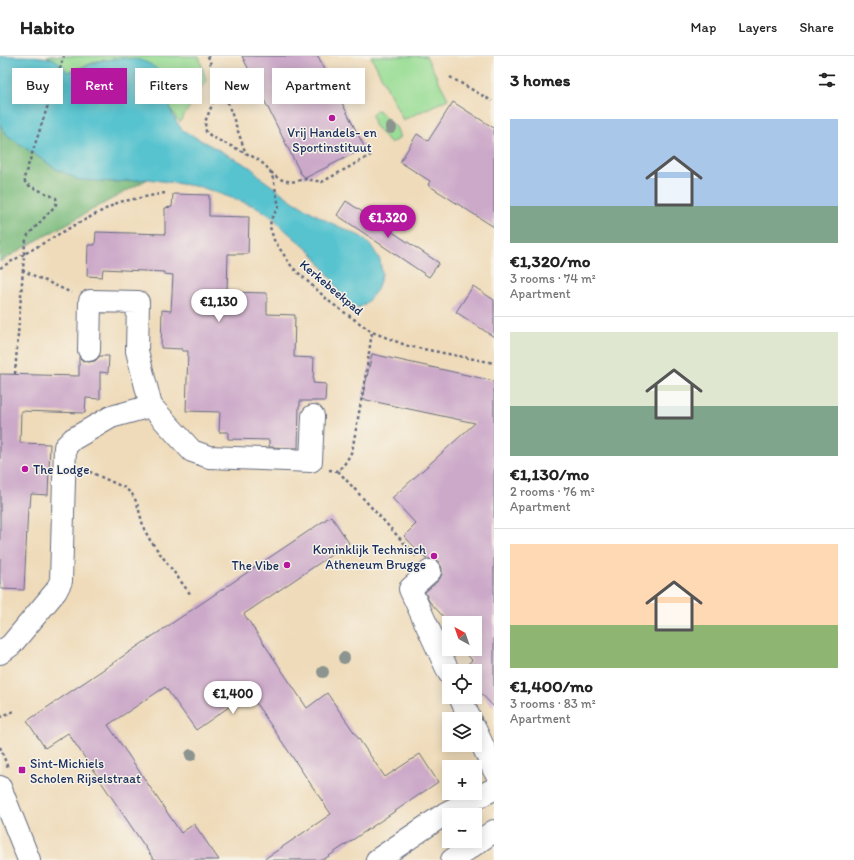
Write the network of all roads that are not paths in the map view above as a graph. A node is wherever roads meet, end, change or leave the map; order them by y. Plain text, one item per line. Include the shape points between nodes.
1 (89, 350) dead end
2 (151, 406) junction
3 (313, 416) dead end
4 (430, 571) road end
5 (0, 653) edge
6 (445, 664) edge
7 (482, 744) edge
8 (494, 770) edge
9 (0, 787) edge
10 (494, 789) edge
11 (494, 831) edge
12 (29, 860) edge
13 (377, 860) edge
14 (452, 860) edge

1 - 2 street via 90,301 138,302 137,351
2 - 3 street via 192,451 208,457 311,461
2 - 5 street via 111,417 73,439 65,447 60,581 56,591 32,621 11,645
4 - 6 street via 410,588
7 - 8 street
9 - 12 street
10 - 13 street via 446,813
11 - 14 street

